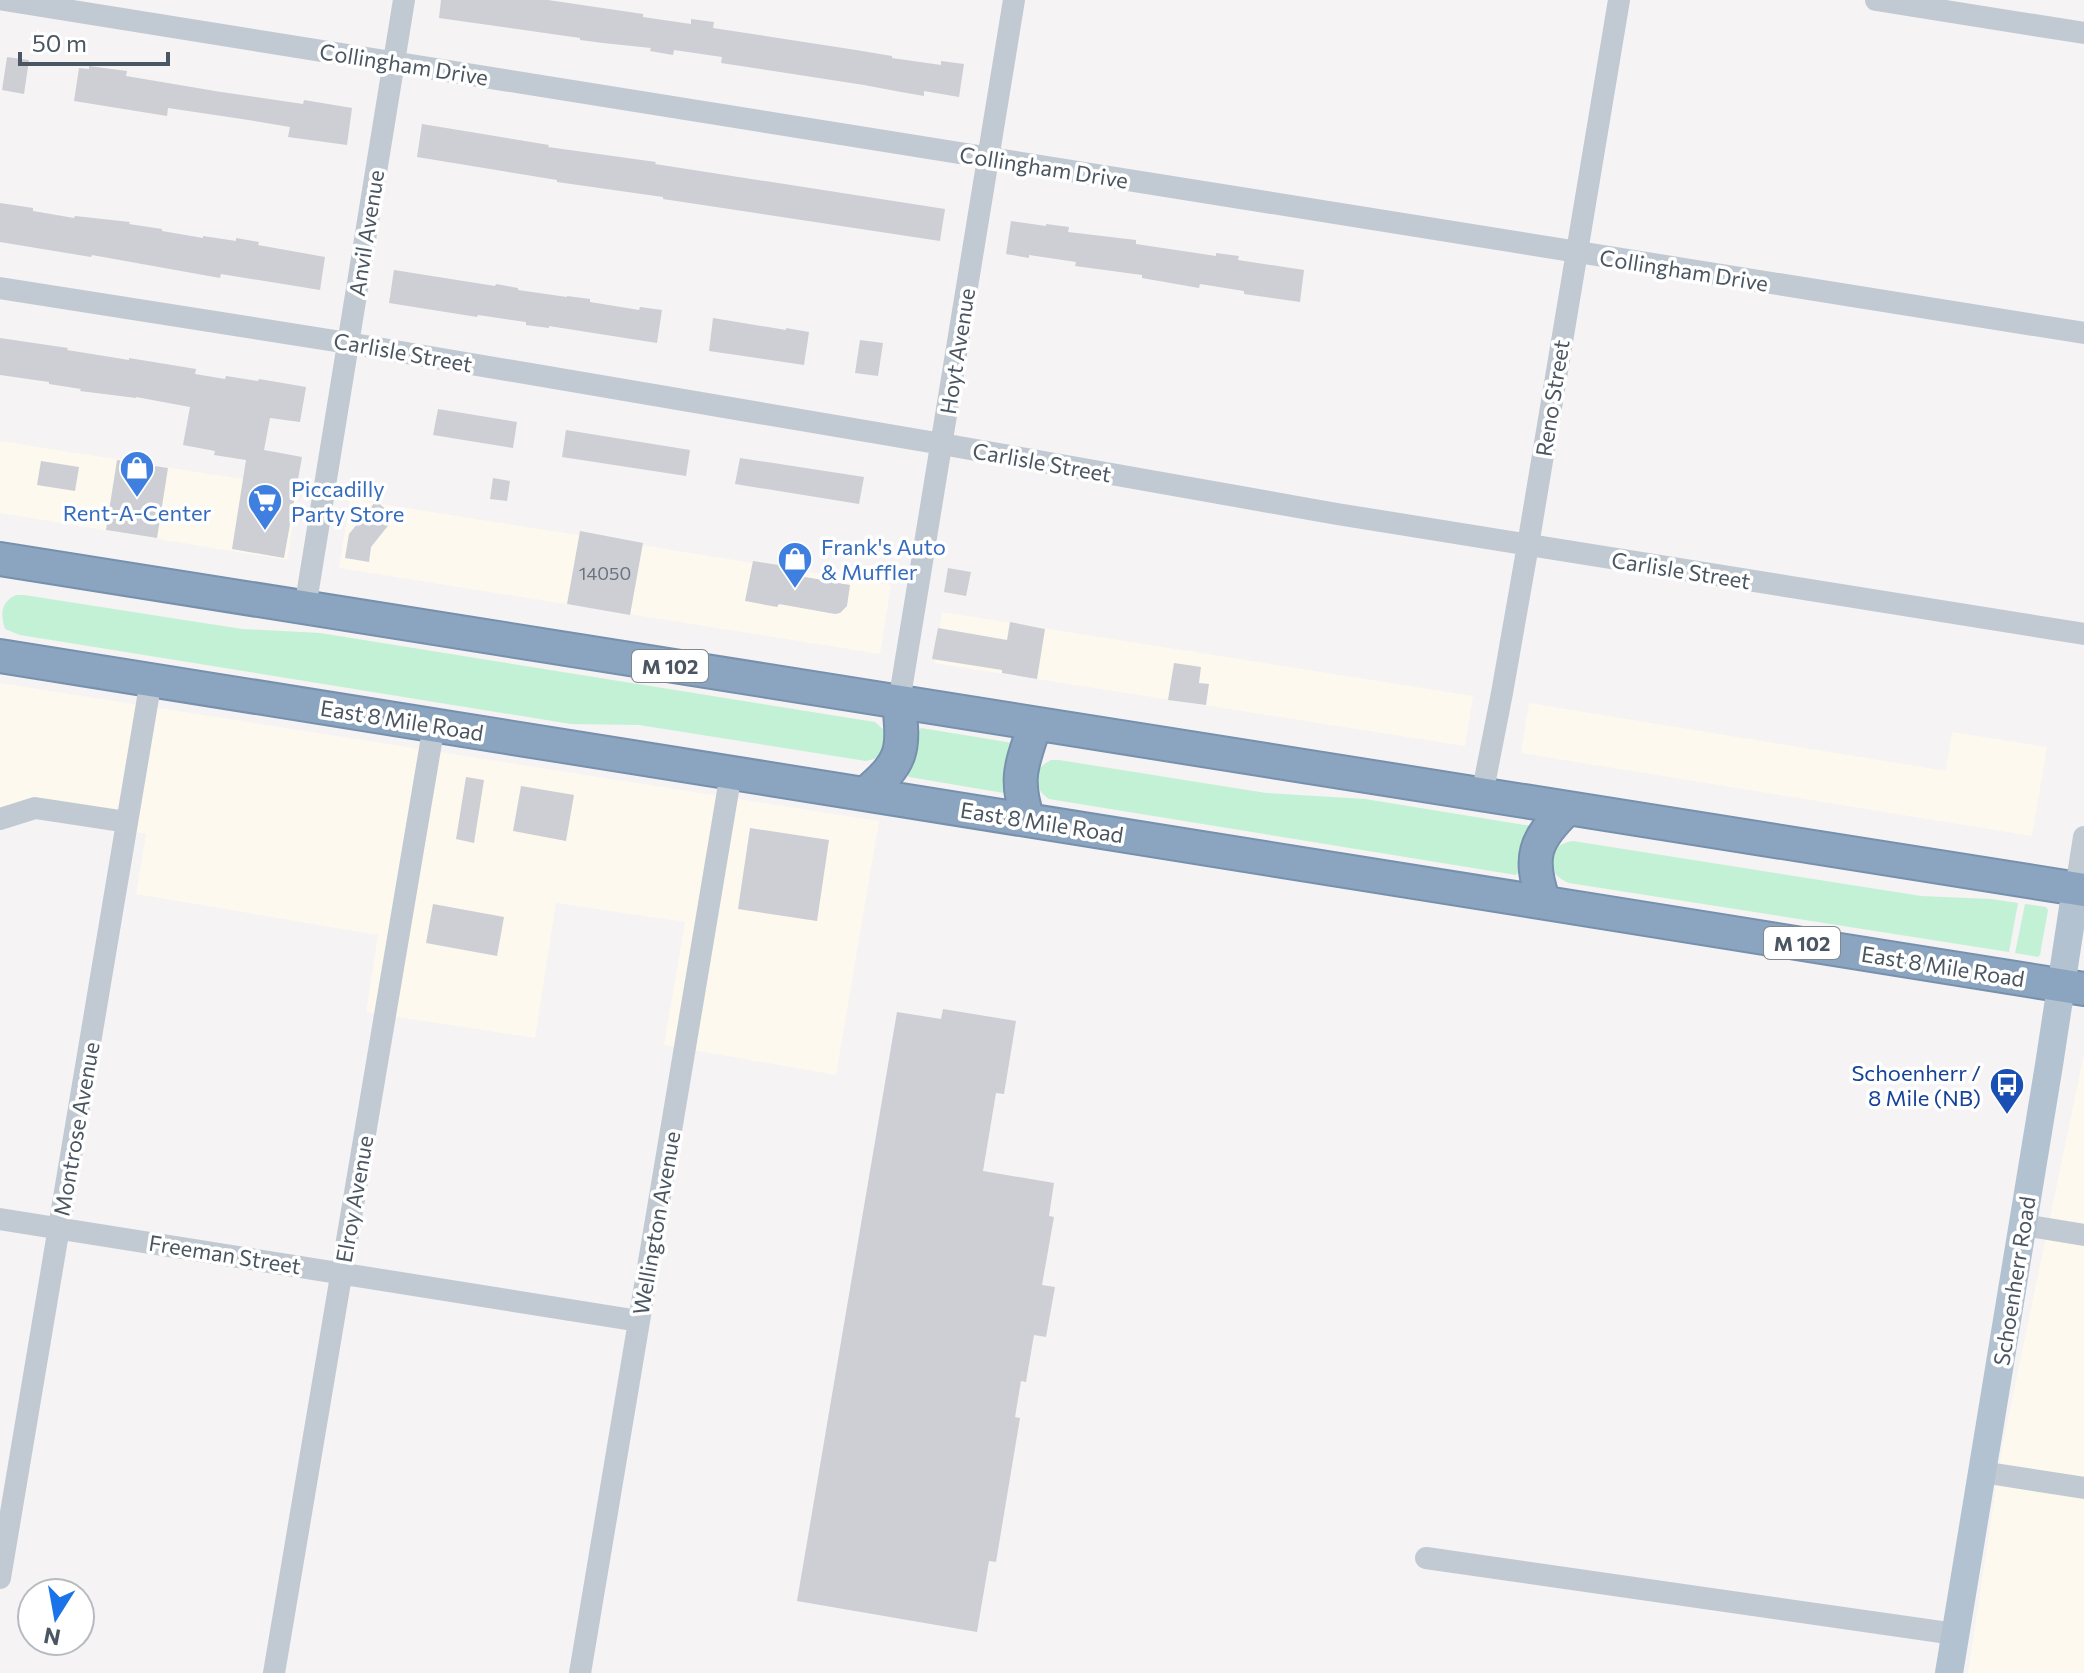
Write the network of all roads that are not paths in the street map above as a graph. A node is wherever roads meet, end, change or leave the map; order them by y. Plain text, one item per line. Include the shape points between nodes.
1 (4, 0) edge
2 (404, 0) edge
3 (1014, 0) edge
4 (1619, 0) edge
5 (1876, 0) edge
6 (2084, 33) edge
7 (394, 62) junction
8 (988, 158) junction
9 (1576, 253) junction
10 (0, 288) edge
11 (2084, 333) edge
12 (348, 343) junction
13 (942, 444) junction
14 (1528, 545) junction
15 (7, 567) edge
16 (305, 608) junction
17 (2084, 634) edge
18 (0, 656) edge
19 (151, 680) junction
20 (899, 702) junction
21 (1035, 724) junction
22 (434, 725) junction
23 (731, 773) junction
24 (865, 794) junction
25 (1482, 795) junction
26 (1568, 808) junction
27 (0, 819) edge
28 (1028, 820) junction
29 (127, 822) junction
30 (2084, 837) edge
31 (2080, 889) edge
32 (1544, 902) junction
33 (2072, 987) edge
34 (0, 1219) edge
35 (2023, 1225) junction
36 (59, 1228) junction
37 (2084, 1235) edge
38 (342, 1273) junction
39 (639, 1321) junction
40 (1982, 1472) junction
41 (2084, 1488) edge
42 (5, 1516) edge
43 (1426, 1558) dead end
44 (0, 1578) edge
45 (1955, 1634) junction
46 (274, 1673) edge
47 (580, 1673) edge
48 (1949, 1673) edge

1 - 7 street, Collingham Drive
2 - 7 street, Anvil Avenue
3 - 8 street, Hoyt Avenue
4 - 9 street, Reno Street
5 - 6 street
7 - 8 street, Collingham Drive
7 - 12 street, Anvil Avenue
8 - 9 street, Collingham Drive
8 - 13 street, Hoyt Avenue
9 - 11 street, Collingham Drive
9 - 14 street, Reno Street
10 - 12 street, Carlisle Street
12 - 13 street, Carlisle Street
12 - 16 street, Anvil Avenue
13 - 14 street, Carlisle Street
13 - 20 street, Hoyt Avenue
14 - 17 street, Carlisle Street
14 - 25 street, Reno Street
15 - 16 highway, M 102
16 - 20 highway, M 102
18 - 19 highway, East 8 Mile Road / M 102
19 - 22 highway, East 8 Mile Road / M 102
19 - 29 street, Montrose Avenue
20 - 21 highway, M 102
20 - 24 highway via 899,755
21 - 25 highway, M 102
21 - 28 highway via 1020,778
22 - 23 highway, East 8 Mile Road / M 102
22 - 38 street, Elroy Avenue
23 - 24 highway, East 8 Mile Road / M 102
23 - 39 street, Wellington Avenue
24 - 28 highway, East 8 Mile Road / M 102
25 - 26 highway, M 102
26 - 31 highway, M 102
26 - 32 highway via 1550,825 1537,850 1535,871
27 - 29 street via 35,808
28 - 32 highway, East 8 Mile Road / M 102
29 - 36 street, Montrose Avenue
30 - 31 street
31 - 33 main road, Schoenherr Road
32 - 33 highway, East 8 Mile Road / M 102
33 - 35 main road, Schoenherr Road
34 - 36 street, Freeman Street
35 - 37 street
35 - 40 main road, Schoenherr Road
36 - 38 street, Freeman Street
36 - 42 street, Montrose Avenue
38 - 39 street, Freeman Street
38 - 46 street, Elroy Avenue
39 - 47 street, Wellington Avenue
40 - 41 street
40 - 45 main road, Schoenherr Road
42 - 44 street, Montrose Avenue
43 - 45 street
45 - 48 main road, Schoenherr Road

